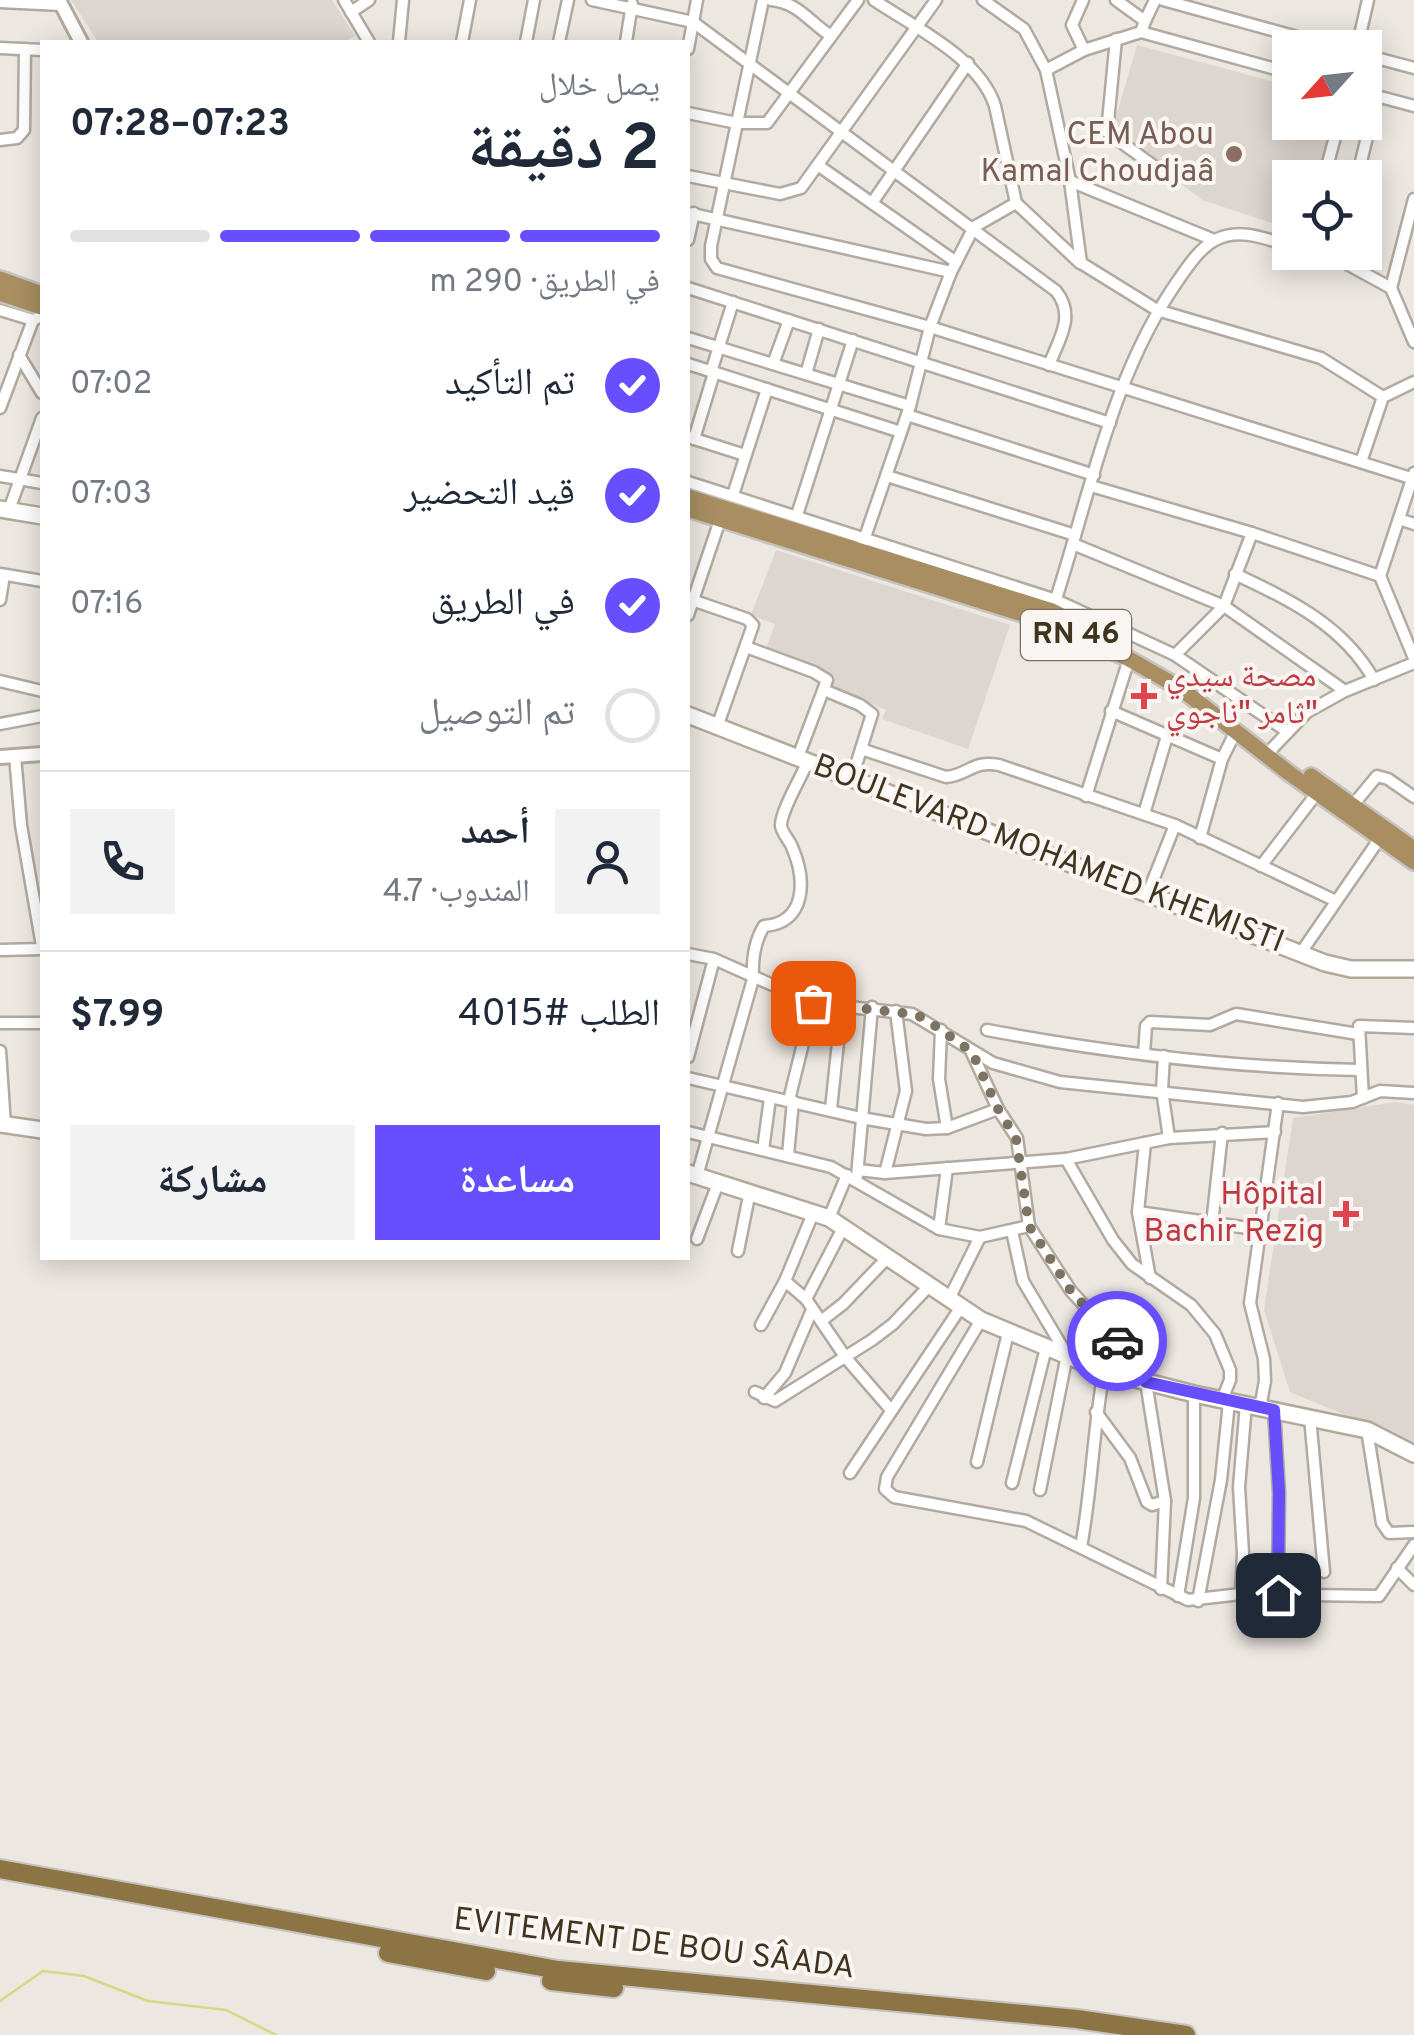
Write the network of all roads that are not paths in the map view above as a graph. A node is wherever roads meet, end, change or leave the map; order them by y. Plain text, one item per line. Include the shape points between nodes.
1 (344, 0) edge
2 (369, 0) edge
3 (402, 0) edge
4 (470, 0) edge
5 (534, 0) edge
6 (568, 0) edge
7 (592, 0) edge
8 (697, 0) edge
9 (767, 0) edge
10 (858, 0) edge
11 (874, 0) edge
12 (936, 0) edge
13 (983, 0) edge
14 (1009, 0) edge
15 (1083, 0) edge
16 (1116, 0) edge
17 (1155, 0) edge
18 (1163, 0) edge
19 (1368, 0) edge
20 (0, 2) edge
21 (60, 2) edge
22 (632, 3) edge
23 (351, 12) junction
24 (1000, 12) junction
25 (693, 22) junction
26 (1143, 26) junction
27 (916, 28) junction
28 (1272, 30) edge
29 (1361, 30) edge
30 (831, 36) junction
31 (1116, 38) junction
32 (80, 40) edge
33 (365, 40) edge
34 (399, 40) edge
35 (462, 40) edge
36 (526, 40) edge
37 (559, 40) edge
38 (626, 40) edge
39 (690, 40) edge
40 (0, 48) edge
41 (25, 49) junction
42 (40, 50) edge
43 (1084, 50) junction
44 (1382, 60) edge
45 (968, 64) junction
46 (749, 66) junction
47 (1272, 66) edge
48 (1414, 68) edge
49 (1046, 70) junction
50 (789, 93) junction
51 (1382, 98) edge
52 (1414, 106) edge
53 (690, 113) edge
54 (737, 122) junction
55 (842, 133) junction
56 (0, 140) edge
57 (819, 166) junction
58 (896, 169) junction
59 (1158, 169) dead end
60 (690, 176) edge
61 (1070, 182) junction
62 (725, 184) junction
63 (1414, 199) edge
64 (872, 203) junction
65 (1016, 204) junction
66 (690, 213) edge
67 (717, 220) junction
68 (974, 227) junction
69 (1214, 240) junction
70 (1272, 240) edge
71 (1081, 263) junction
72 (954, 267) junction
73 (1362, 270) edge
74 (0, 280) edge
75 (1391, 288) junction
76 (690, 289) edge
77 (0, 294) edge
78 (40, 295) edge
79 (733, 302) junction
80 (0, 310) edge
81 (1157, 310) junction
82 (40, 313) edge
83 (789, 320) junction
84 (930, 327) junction
85 (819, 329) junction
86 (1413, 334) edge
87 (690, 339) edge
88 (853, 340) junction
89 (719, 348) junction
90 (19, 355) junction
91 (923, 362) junction
92 (773, 364) junction
93 (690, 365) edge
94 (1049, 365) junction
95 (713, 373) junction
96 (806, 374) junction
97 (1414, 382) edge
98 (838, 384) junction
99 (1122, 388) junction
100 (766, 389) junction
101 (40, 390) edge
102 (1383, 396) junction
103 (830, 407) junction
104 (0, 408) edge
105 (908, 410) junction
106 (1110, 423) junction
107 (40, 424) edge
108 (901, 432) junction
109 (691, 438) edge
110 (745, 456) junction
111 (1361, 462) junction
112 (0, 476) edge
113 (886, 476) junction
114 (1413, 477) edge
115 (1092, 480) junction
116 (20, 481) junction
117 (40, 483) edge
118 (690, 483) edge
119 (733, 496) junction
120 (690, 498) edge
121 (5, 510) edge
122 (690, 510) edge
123 (797, 514) junction
124 (40, 516) edge
125 (1399, 519) junction
126 (720, 520) junction
127 (1414, 524) edge
128 (1252, 534) junction
129 (1074, 539) junction
130 (861, 550) junction
131 (2, 574) edge
132 (1236, 574) junction
133 (1380, 576) junction
134 (40, 581) edge
135 (0, 600) edge
136 (692, 600) junction
137 (1054, 605) junction
138 (1224, 606) junction
139 (690, 607) edge
140 (746, 647) junction
141 (1175, 655) junction
142 (1129, 659) junction
143 (1414, 660) edge
144 (1374, 680) junction
145 (0, 681) edge
146 (824, 690) junction
147 (40, 691) edge
148 (1344, 691) junction
149 (1111, 711) junction
150 (40, 716) edge
151 (690, 716) edge
152 (0, 724) edge
153 (718, 727) junction
154 (1236, 730) junction
155 (1288, 732) junction
156 (1167, 736) junction
157 (861, 749) junction
158 (1270, 752) junction
159 (40, 754) edge
160 (7, 756) edge
161 (803, 759) junction
162 (1222, 759) junction
163 (852, 778) junction
164 (1317, 794) junction
165 (1086, 796) junction
166 (1414, 797) edge
167 (1353, 806) junction
168 (1144, 814) junction
169 (1175, 825) junction
170 (1200, 838) junction
171 (1380, 838) junction
172 (1414, 849) edge
173 (1414, 862) edge
174 (1261, 866) junction
175 (1148, 893) junction
176 (1336, 901) junction
177 (40, 936) edge
178 (40, 948) edge
179 (0, 950) edge
180 (690, 954) edge
181 (1300, 954) junction
182 (714, 959) junction
183 (1414, 969) edge
184 (754, 979) junction
185 (813, 1003) junction
186 (842, 1004) junction
187 (872, 1007) junction
188 (896, 1012) junction
189 (0, 1023) edge
190 (40, 1023) edge
191 (1414, 1028) edge
192 (941, 1030) junction
193 (987, 1030) dead end
194 (1358, 1034) junction
195 (690, 1049) edge
196 (0, 1051) edge
197 (972, 1052) junction
198 (1144, 1054) junction
199 (1164, 1056) junction
200 (1360, 1070) junction
201 (690, 1078) edge
202 (722, 1086) junction
203 (1162, 1090) junction
204 (1414, 1093) edge
205 (770, 1098) junction
206 (1363, 1098) junction
207 (791, 1101) junction
208 (1278, 1104) junction
209 (998, 1109) junction
210 (831, 1110) junction
211 (861, 1118) junction
212 (2, 1124) edge
213 (898, 1124) junction
214 (947, 1128) junction
215 (40, 1130) edge
216 (690, 1132) edge
217 (1275, 1132) junction
218 (1222, 1134) junction
219 (709, 1137) junction
220 (1168, 1138) junction
221 (1145, 1143) junction
222 (763, 1150) junction
223 (788, 1155) junction
224 (1066, 1159) junction
225 (1022, 1162) junction
226 (947, 1168) junction
227 (885, 1173) junction
228 (692, 1174) edge
229 (854, 1176) junction
230 (718, 1182) junction
231 (750, 1192) junction
232 (1138, 1212) junction
233 (821, 1214) junction
234 (1212, 1224) junction
235 (844, 1226) junction
236 (1029, 1226) junction
237 (940, 1229) junction
238 (1262, 1230) junction
239 (1012, 1231) junction
240 (980, 1237) junction
241 (697, 1239) dead end
242 (738, 1251) dead end
243 (889, 1256) junction
244 (1151, 1279) junction
245 (784, 1281) junction
246 (930, 1285) junction
247 (955, 1303) junction
248 (809, 1304) junction
249 (980, 1320) junction
250 (821, 1321) junction
251 (761, 1325) dead end
252 (1008, 1333) junction
253 (1046, 1348) junction
254 (1067, 1355) junction
255 (846, 1358) junction
256 (1104, 1371) junction
257 (1146, 1382) junction
258 (1194, 1394) junction
259 (1246, 1405) junction
260 (891, 1410) junction
261 (1096, 1412) junction
262 (1310, 1417) junction
263 (1367, 1430) junction
264 (1414, 1454) edge
265 (976, 1462) dead end
266 (850, 1473) dead end
267 (1012, 1483) dead end
268 (1040, 1490) dead end
269 (1164, 1501) junction
270 (1414, 1532) edge
271 (1414, 1545) edge
272 (1081, 1547) junction
273 (1397, 1568) junction
274 (1324, 1572) dead end
275 (1414, 1585) edge
276 (1161, 1589) junction
277 (1241, 1594) junction
278 (1278, 1595) junction
279 (1178, 1596) junction
280 (1198, 1600) junction
281 (0, 1868) edge
282 (0, 1877) edge
283 (1133, 2035) edge
284 (1186, 2035) edge

1 - 23 street
2 - 23 street
3 - 34 street
4 - 35 street
5 - 36 street
6 - 37 street
7 - 22 street
8 - 25 street
9 - 30 street via 795,5
9 - 46 street
10 - 30 street
11 - 27 street
12 - 27 street
13 - 24 street
14 - 24 street
15 - 43 street via 1072,25
16 - 26 street
17 - 26 street
18 - 28 street
19 - 29 street
20 - 21 street
21 - 32 street
22 - 25 street
22 - 38 street
23 - 33 street
24 - 49 street via 1032,39
25 - 39 street
25 - 46 street
26 - 31 street
26 - 47 street
27 - 45 street
27 - 55 street
30 - 50 street
31 - 43 street
31 - 59 street via 1107,132
40 - 41 street
41 - 42 street
41 - 56 street via 24,130
43 - 49 street
44 - 48 street
45 - 58 street
45 - 65 street via 991,92
46 - 50 street
46 - 54 street
49 - 61 street
50 - 54 street via 767,123
50 - 55 street
51 - 52 street
53 - 54 street
54 - 62 street
55 - 57 street
55 - 58 street
57 - 62 street via 788,194
57 - 64 street
58 - 64 street
58 - 68 street
60 - 62 street
61 - 69 street
61 - 71 street
62 - 67 street
63 - 75 street
64 - 72 street
65 - 68 street
65 - 71 street
66 - 67 street
67 - 72 street
67 - 84 street via 711,260 717,268
68 - 72 street
68 - 94 street via 1065,302 1067,317
69 - 70 street via 1251,234
69 - 81 street
71 - 81 street
72 - 84 street
73 - 75 street
74 - 78 main road
75 - 86 street
76 - 79 street
77 - 82 main road
79 - 83 street
79 - 89 street
80 - 82 street
81 - 99 street
81 - 102 street via 1321,358
82 - 90 street
83 - 85 street
83 - 92 street
84 - 91 street
84 - 94 street
85 - 88 street
85 - 96 street
87 - 89 street
88 - 91 street
88 - 98 street
89 - 92 street
89 - 95 street
90 - 101 street
90 - 104 street
91 - 105 street
91 - 106 street
92 - 96 street
93 - 95 street
94 - 99 street
95 - 100 street
95 - 109 street
96 - 98 street
97 - 102 street
98 - 103 street
98 - 105 street
99 - 106 street
99 - 111 street
100 - 103 street
100 - 110 street
102 - 111 street
103 - 108 street
103 - 123 street
105 - 108 street
105 - 115 street
106 - 115 street
107 - 116 street
108 - 113 street
109 - 110 street
110 - 119 street
111 - 114 street
112 - 116 street
113 - 129 street
113 - 130 street
114 - 125 street
115 - 128 street
115 - 129 street
116 - 117 street
116 - 121 street
118 - 119 street
119 - 123 street
120 - 130 main road, RN 46
121 - 124 main road
122 - 126 main road, RN 46
123 - 130 street
125 - 127 street
125 - 133 street
126 - 130 main road, RN 46
126 - 136 street
128 - 132 street
128 - 133 street
129 - 137 street
129 - 138 street
130 - 137 main road, RN 46
130 - 142 main road, RN 46
131 - 134 street
131 - 135 street
132 - 138 street
132 - 144 street via 1340,634
133 - 143 street
136 - 139 street
136 - 140 street via 752,622
137 - 141 street
137 - 158 main road, RN 46 via 1194,686
138 - 141 street
138 - 148 street
140 - 146 street via 823,676
140 - 153 street
141 - 155 street
142 - 149 street
142 - 154 main road, RN 46
143 - 144 street
144 - 148 street
145 - 147 street
146 - 157 street via 872,714
146 - 161 street
148 - 155 street
149 - 156 street
149 - 165 street
150 - 152 street
151 - 153 main road, BOULEVARD MOHAMED KHEMISTI
153 - 161 main road, BOULEVARD MOHAMED KHEMISTI
154 - 158 main road, RN 46
154 - 162 street
155 - 158 street
156 - 162 street
156 - 168 street
157 - 163 street
157 - 165 street via 946,777 979,763 999,765
158 - 164 main road, RN 46
158 - 167 main road, RN 46
159 - 160 street
160 - 177 street
161 - 163 main road, BOULEVARD MOHAMED KHEMISTI
161 - 184 street via 782,826 799,870 798,903 780,925 760,931
162 - 170 street
163 - 175 main road, BOULEVARD MOHAMED KHEMISTI
164 - 171 main road, RN 46
164 - 174 street
165 - 168 street
166 - 167 street via 1377,776
167 - 172 main road, RN 46
168 - 169 street
169 - 170 street
169 - 175 street
170 - 174 street
171 - 173 main road, RN 46
171 - 176 street
174 - 176 street
175 - 181 main road, BOULEVARD MOHAMED KHEMISTI
176 - 181 street
178 - 179 street
180 - 182 street
181 - 183 main road, BOULEVARD MOHAMED KHEMISTI via 1352,969
182 - 184 street
182 - 195 street
184 - 185 street
184 - 202 street
185 - 186 street
185 - 207 street
186 - 187 street
186 - 210 street
187 - 188 street
187 - 211 street
188 - 192 street
188 - 213 street via 906,1091
189 - 190 street
191 - 194 street via 1363,1024
192 - 197 street
192 - 214 street
193 - 198 street
194 - 198 street via 1232,1014 1218,1024 1150,1022
194 - 200 street
196 - 212 street
197 - 203 street via 1060,1082
197 - 209 street
198 - 199 street
199 - 200 street
199 - 203 street
200 - 206 street
201 - 202 street
202 - 205 street
202 - 219 street
203 - 208 street
203 - 220 street
204 - 206 street via 1380,1091
205 - 207 street
205 - 222 street
206 - 208 street
207 - 210 street
207 - 223 street
208 - 217 street
209 - 214 street
209 - 225 street
210 - 211 street
211 - 213 street
211 - 229 street
212 - 215 main road
213 - 214 street
213 - 227 street
216 - 219 street
217 - 218 street
217 - 238 street
218 - 220 street
218 - 234 street
219 - 222 street
219 - 228 street
220 - 221 street
221 - 224 street
221 - 232 street
222 - 223 street
223 - 229 street
224 - 225 street
224 - 244 street via 1114,1240
225 - 226 street
225 - 236 street
226 - 227 street
226 - 237 street
227 - 229 street
228 - 230 main road
229 - 233 street
229 - 237 street
230 - 231 main road
230 - 241 street
231 - 233 main road
231 - 242 street
232 - 234 street
232 - 244 street
233 - 235 main road
233 - 245 street
234 - 238 street
235 - 243 main road
235 - 248 street
236 - 239 street
236 - 257 street via 1071,1291
237 - 240 street
238 - 259 street via 1250,1303 1265,1381
239 - 240 street
239 - 254 street via 1023,1281
240 - 247 street
243 - 246 main road
243 - 250 street
244 - 259 street via 1190,1304 1216,1334 1230,1380
245 - 248 street
245 - 251 street
246 - 247 main road
246 - 255 street via 893,1324
247 - 249 main road
247 - 260 street
248 - 250 street
248 - 255 street via 785,1373 760,1395 775,1401
249 - 252 main road
249 - 272 street via 885,1489 894,1497 1026,1521
250 - 255 street
252 - 253 main road
252 - 265 street
253 - 254 main road
253 - 267 street
254 - 256 main road
254 - 268 street
255 - 260 street
256 - 257 main road
256 - 261 street
257 - 258 main road
257 - 269 street
258 - 259 main road
258 - 279 street via 1194,1498
259 - 262 main road
259 - 277 street
259 - 278 street via 1279,1492
259 - 280 street via 1222,1480
260 - 266 street
261 - 269 street via 1130,1458 1148,1502
261 - 272 street
262 - 263 main road
262 - 274 street
263 - 264 main road
263 - 270 street via 1382,1523 1389,1533
269 - 276 street
271 - 273 street
272 - 276 street
273 - 275 street
273 - 278 street via 1383,1592 1372,1597
276 - 279 street
277 - 278 street
277 - 280 street
279 - 280 street
281 - 284 highway, EVITEMENT DE BOU SÂADA via 558,1970
282 - 283 highway, EVITEMENT DE BOU SÂADA via 568,1984

